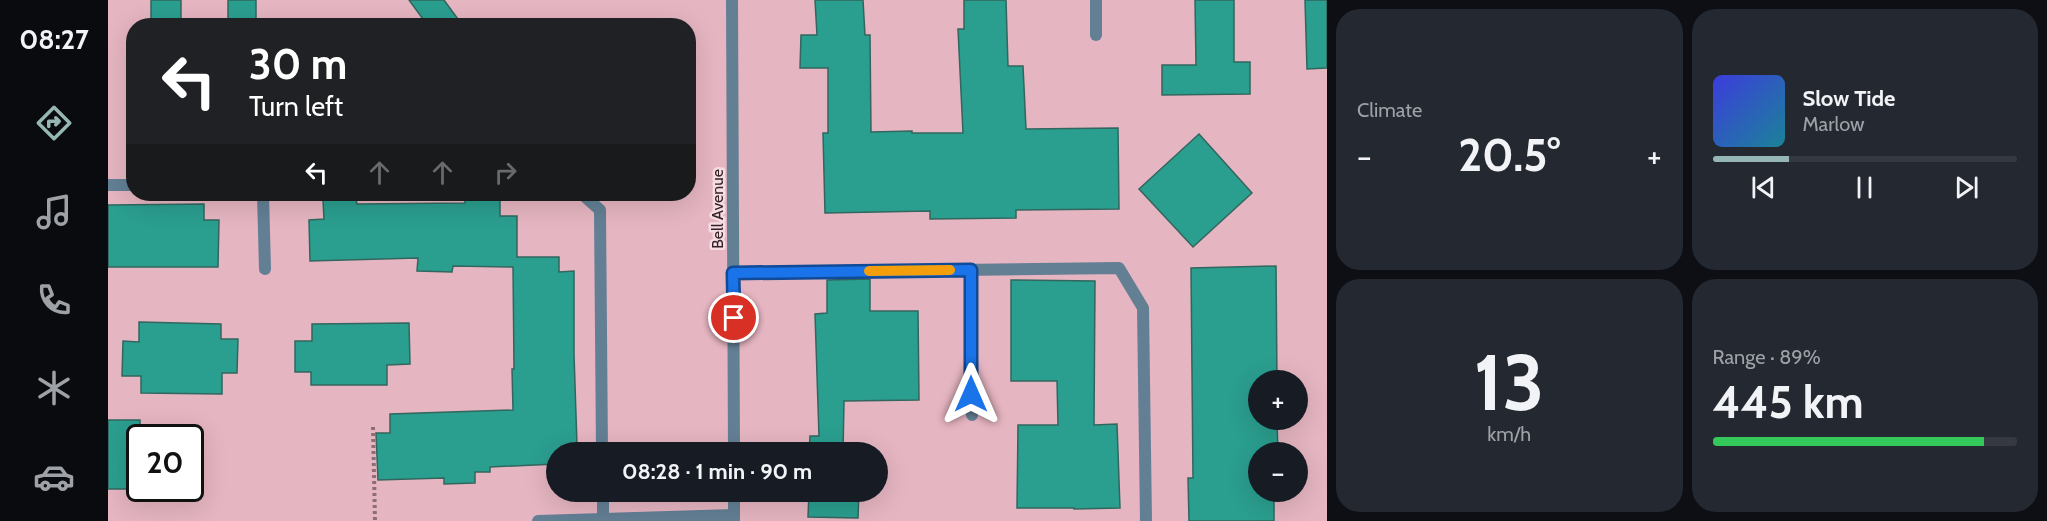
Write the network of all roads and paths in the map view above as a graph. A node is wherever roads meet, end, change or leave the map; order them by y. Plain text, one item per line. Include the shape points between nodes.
1 (732, 0) edge
2 (1096, 0) edge
3 (1096, 35) dead end
4 (108, 185) edge
5 (126, 185) edge
6 (263, 201) edge
7 (590, 201) edge
8 (265, 269) dead end
9 (971, 270) junction
10 (733, 273) junction
11 (972, 415) dead end
12 (374, 427) dead end
13 (602, 442) edge
14 (734, 442) edge
15 (603, 502) edge
16 (734, 502) edge
17 (734, 518) edge
18 (603, 520) edge
19 (375, 521) edge
20 (538, 521) edge
21 (1146, 521) edge

1 - 10 street, Bell Avenue
2 - 3 street
4 - 5 street
6 - 8 street
7 - 13 street via 600,210
9 - 10 street
9 - 11 street
9 - 21 street via 1119,268 1143,309
10 - 14 street, Bell Avenue
12 - 19 path
15 - 18 street
16 - 17 street
17 - 18 street
18 - 20 street

